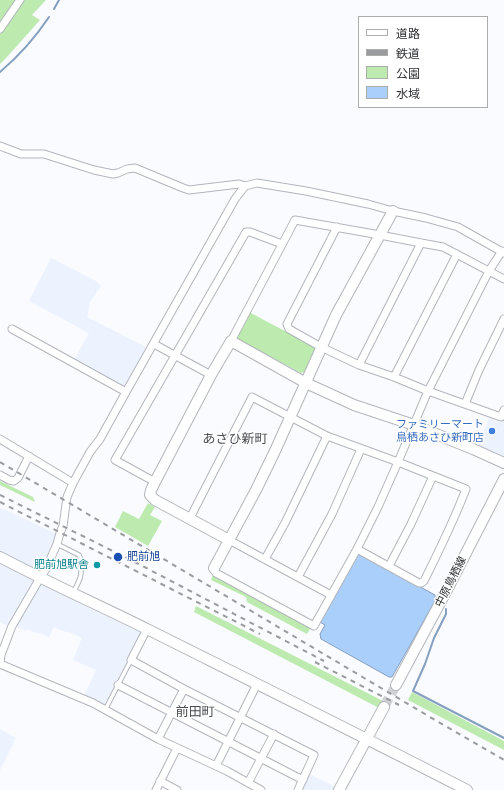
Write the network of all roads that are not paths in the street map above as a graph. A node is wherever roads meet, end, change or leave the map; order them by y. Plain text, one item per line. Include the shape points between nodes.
1 (20, 0) edge
2 (0, 28) edge
3 (0, 146) edge
4 (245, 186) junction
5 (393, 211) junction
6 (336, 227) junction
7 (380, 234) junction
8 (421, 243) junction
9 (282, 244) junction
10 (503, 252) edge
11 (457, 254) junction
12 (489, 271) junction
13 (504, 279) edge
14 (504, 319) edge
15 (12, 329) dead end
16 (231, 341) junction
17 (154, 344) junction
18 (321, 347) junction
19 (175, 356) junction
20 (359, 365) junction
21 (211, 375) junction
22 (394, 377) junction
23 (306, 383) junction
24 (428, 391) junction
25 (126, 392) junction
26 (465, 404) junction
27 (504, 410) edge
28 (291, 418) junction
29 (414, 425) junction
30 (327, 436) junction
31 (0, 439) edge
32 (361, 449) junction
33 (29, 456) junction
34 (398, 462) junction
35 (504, 463) edge
36 (0, 475) edge
37 (433, 476) junction
38 (504, 479) edge
39 (155, 482) junction
40 (73, 483) junction
41 (190, 518) junction
42 (229, 540) junction
43 (57, 544) junction
44 (356, 549) junction
45 (0, 557) edge
46 (265, 559) junction
47 (389, 566) junction
48 (214, 568) joint
49 (298, 577) junction
50 (40, 578) junction
51 (72, 594) junction
52 (332, 595) junction
53 (147, 629) junction
54 (131, 660) junction
55 (257, 684) junction
56 (118, 685) junction
57 (396, 685) tunnel mouth
58 (184, 689) junction
59 (384, 707) tunnel mouth
60 (105, 710) junction
61 (171, 713) junction
62 (240, 718) junction
63 (274, 734) junction
64 (367, 738) junction
65 (158, 739) junction
66 (228, 742) junction
67 (177, 748) junction
68 (261, 758) junction
69 (216, 766) junction
70 (303, 780) junction
71 (160, 781) junction
72 (248, 783) junction
73 (156, 790) edge
74 (177, 790) edge
75 (261, 790) edge
76 (298, 790) edge
77 (339, 790) edge
78 (467, 790) edge

1 - 2 street
3 - 4 street via 20,154 44,154 113,174 135,168 189,190 239,184
4 - 5 street via 257,183
4 - 17 street via 235,199
5 - 7 street
5 - 10 street via 458,227
6 - 7 street
6 - 9 street via 295,220
6 - 18 street via 287,324 289,328
7 - 8 street
7 - 18 street
8 - 11 street via 443,247
8 - 20 street
9 - 16 street
9 - 19 street via 246,232
10 - 12 street
11 - 12 street
11 - 22 street
12 - 13 street
12 - 24 street
14 - 26 street
15 - 25 street
16 - 21 street
16 - 23 street
17 - 19 street
17 - 25 street
18 - 20 street
18 - 23 street
19 - 21 street
19 - 39 street via 116,460
20 - 22 street
21 - 39 street
22 - 24 street
23 - 28 street
23 - 29 street via 354,405
24 - 26 street
24 - 29 street
25 - 40 street
26 - 27 street via 501,417
28 - 30 street
28 - 41 street via 252,397
28 - 42 street
29 - 34 street
29 - 35 street
30 - 32 street
30 - 46 street
31 - 33 street
32 - 34 street
32 - 49 street via 332,514
33 - 36 street via 14,481
33 - 40 street
34 - 37 street
34 - 44 street
37 - 47 street
37 - 47 street via 466,489 439,552 421,583
38 - 57 street, 中原鳥栖線
39 - 41 street via 150,495
40 - 43 street
41 - 42 street
42 - 46 street
42 - 48 street
43 - 50 street
43 - 51 lane via 81,557 82,573
44 - 47 street
44 - 52 street
45 - 50 street
46 - 49 street
48 - 52 street via 216,573 314,626
49 - 52 street
50 - 51 street
50 - 60 street via 12,626 0,664
51 - 53 street
53 - 54 street
53 - 55 street
54 - 56 lane
54 - 58 street
55 - 62 street
55 - 64 street
56 - 60 lane
56 - 61 street
58 - 61 street
58 - 62 street
59 - 64 street
60 - 65 street
61 - 65 street
61 - 66 street
62 - 63 street
62 - 66 street
63 - 68 street
63 - 70 street via 314,755
64 - 77 street
64 - 78 street
65 - 67 street
66 - 68 street
66 - 69 street
67 - 69 street
67 - 71 street
68 - 70 street
68 - 72 street
69 - 72 street
70 - 76 street
71 - 73 street
71 - 74 street
72 - 75 street

